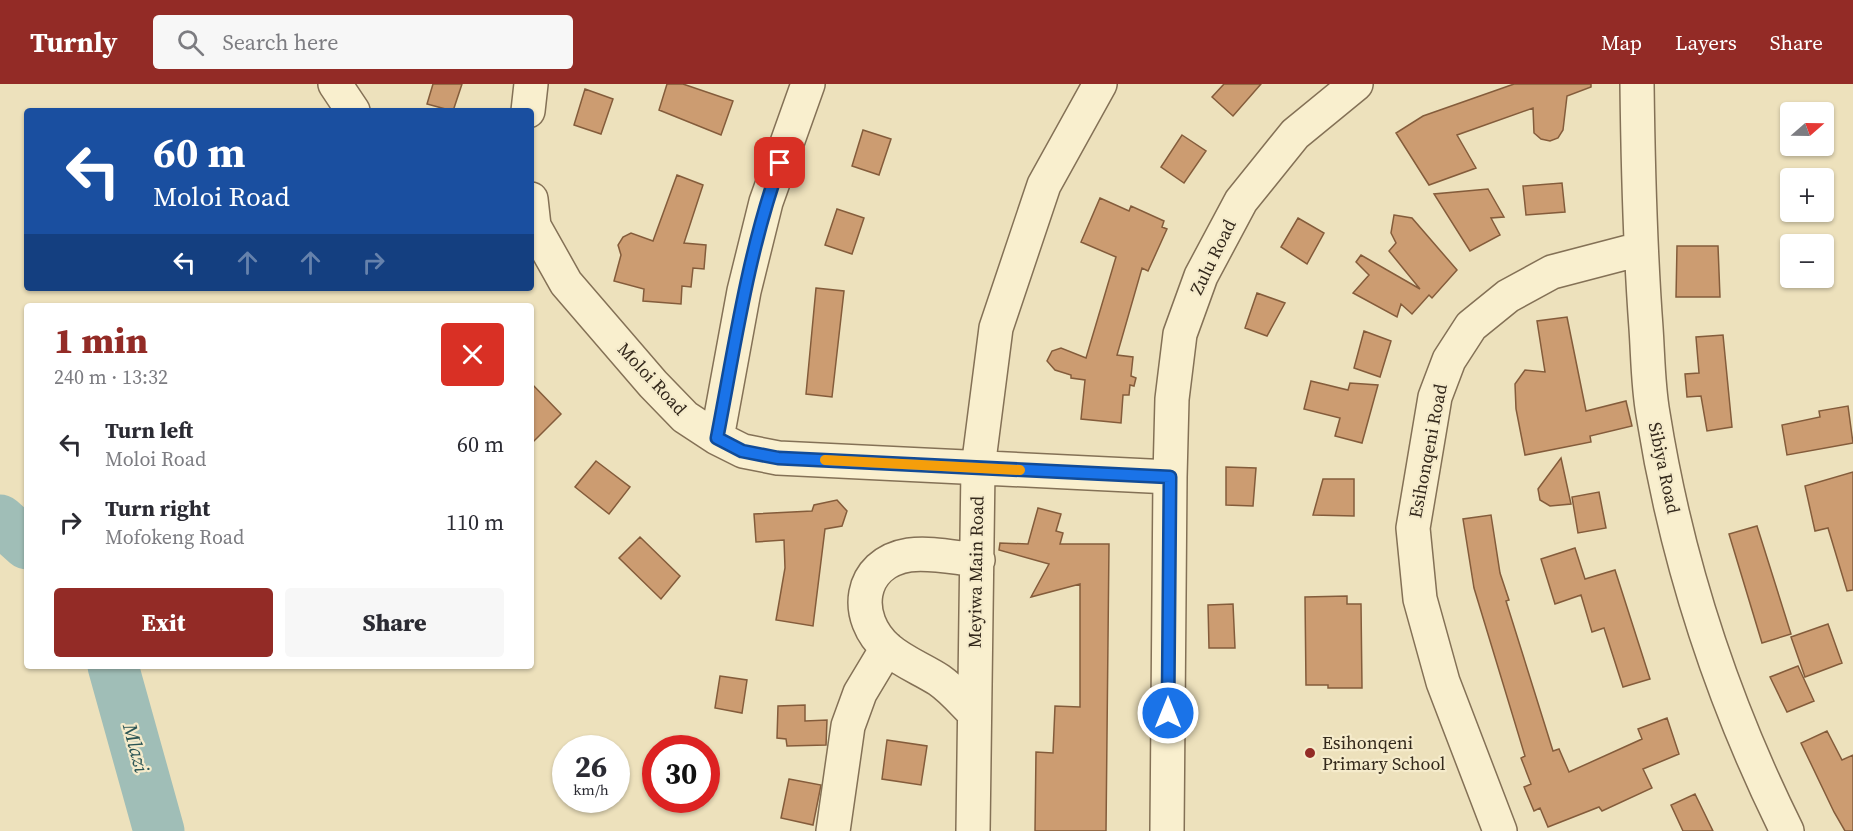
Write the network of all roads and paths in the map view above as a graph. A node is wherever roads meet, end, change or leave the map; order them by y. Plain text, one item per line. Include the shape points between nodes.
1 (335, 84) edge
2 (531, 84) edge
3 (808, 84) edge
4 (1100, 84) edge
5 (1356, 84) edge
6 (1637, 84) edge
7 (351, 108) edge
8 (528, 108) edge
9 (534, 221) edge
10 (1640, 249) junction
11 (717, 438) junction
12 (978, 468) junction
13 (1170, 477) junction
14 (978, 560) junction
15 (887, 648) junction
16 (973, 712) junction
17 (833, 831) edge
18 (973, 831) edge
19 (1167, 831) edge
20 (1500, 831) edge
21 (1787, 831) edge

1 - 7 street
2 - 8 street
3 - 11 street via 766,202 744,291
4 - 12 street, Meyiwa Main Road via 1044,185 996,328
5 - 13 street, Zulu Road via 1295,134 1241,201 1201,276 1180,334 1172,399
6 - 10 street, Sibiya Road
9 - 11 street, Moloi Road via 566,282 653,384 685,417
10 - 20 street, Esihonqeni Road via 1552,272 1508,296 1471,326 1449,360 1435,397 1413,528 1420,599 1443,682
10 - 21 street, Sibiya Road via 1652,412 1673,517 1701,620 1756,767
11 - 12 street, Moloi Road via 742,451 778,458
12 - 13 street, Moloi Road
12 - 14 street, Meyiwa Main Road
13 - 19 street, Zulu Road
14 - 15 street via 909,555 876,572 865,588 864,610 873,631
14 - 16 street, Meyiwa Main Road
15 - 16 street via 940,681
15 - 17 street via 860,693 848,726
16 - 18 street, Meyiwa Main Road

